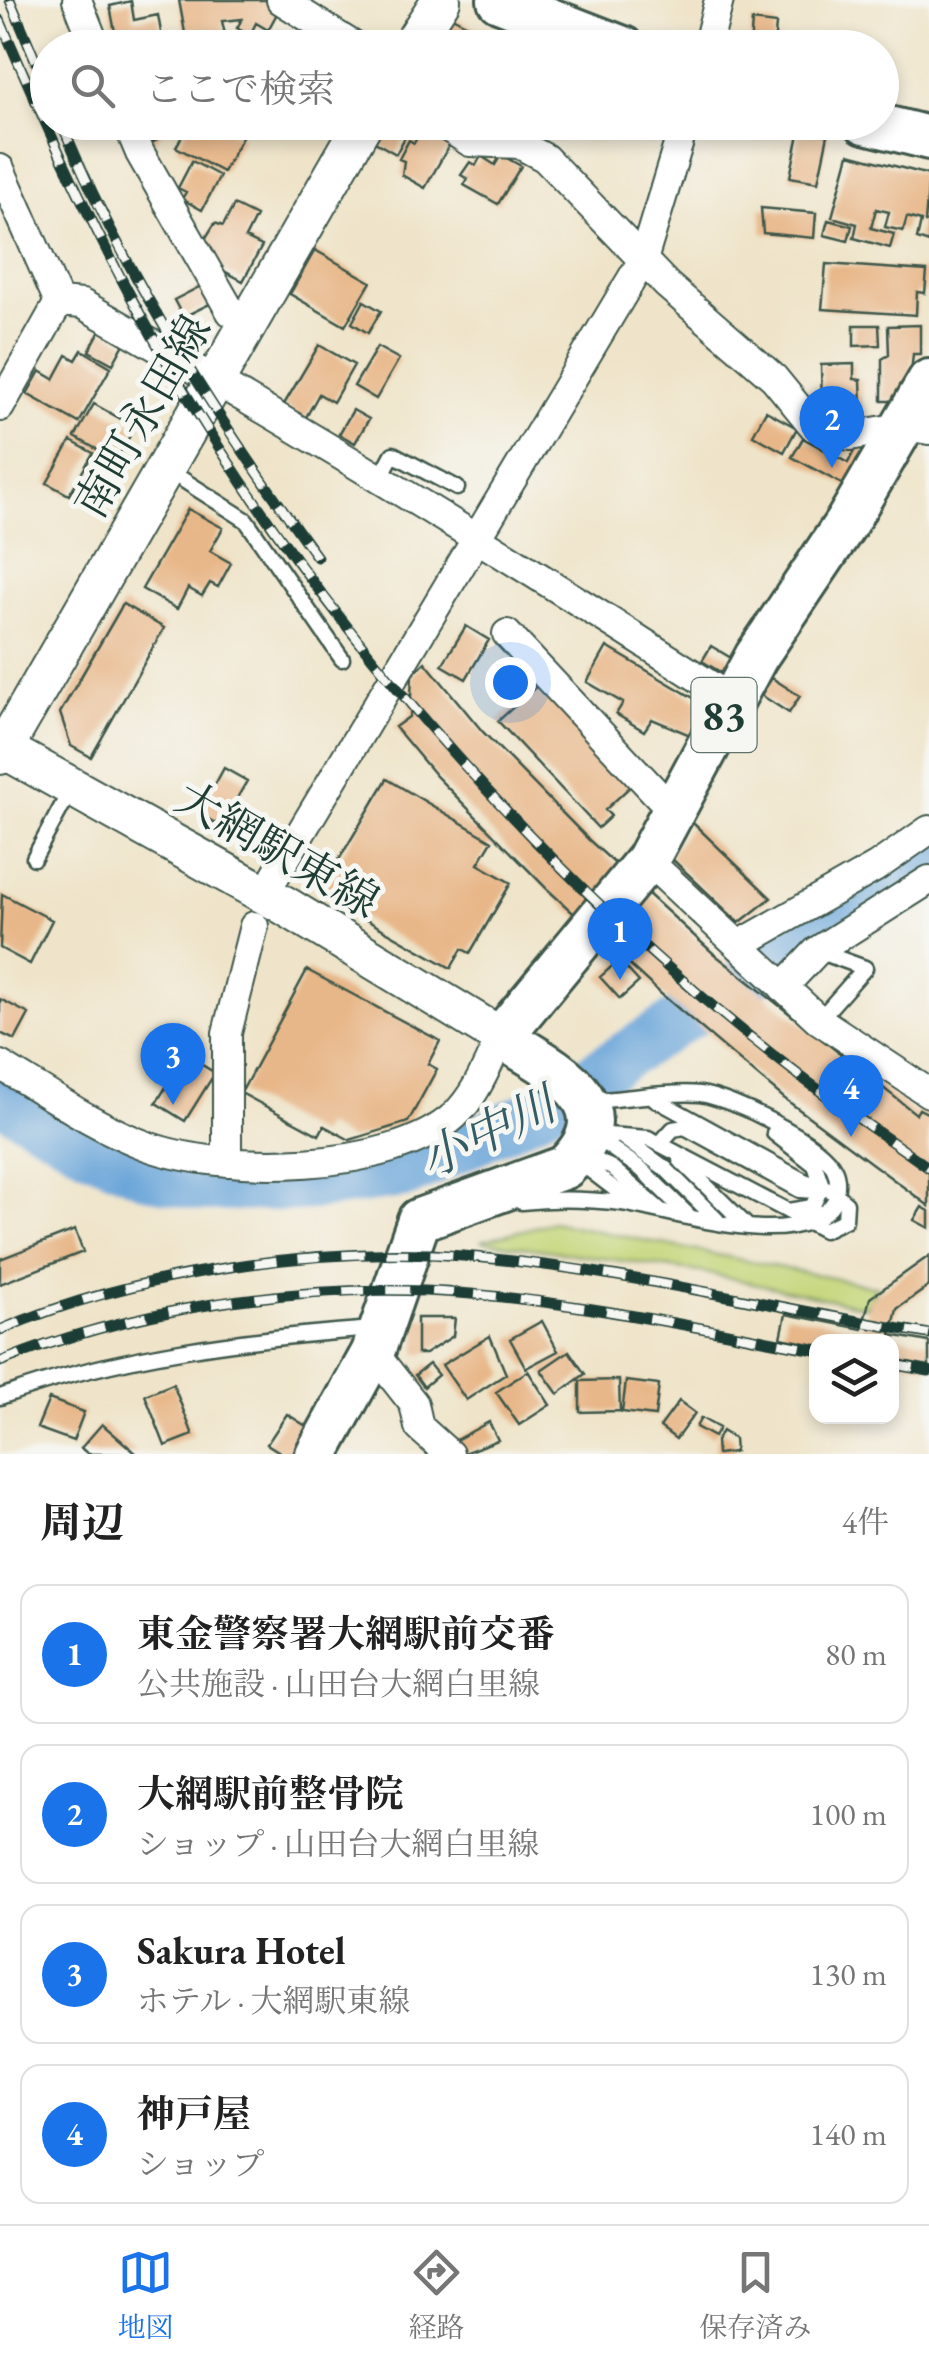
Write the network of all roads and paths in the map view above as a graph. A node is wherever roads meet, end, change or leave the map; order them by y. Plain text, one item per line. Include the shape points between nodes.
1 (77, 0) edge
2 (281, 0) edge
3 (441, 0) edge
4 (498, 0) edge
5 (719, 0) edge
6 (89, 30) edge
7 (328, 30) edge
8 (422, 30) edge
9 (576, 30) edge
10 (712, 30) edge
11 (899, 130) edge
12 (929, 138) edge
13 (135, 140) edge
14 (354, 140) edge
15 (467, 140) edge
16 (680, 140) edge
17 (0, 168) edge
18 (643, 260) junction
19 (59, 302) junction
20 (250, 323) junction
21 (217, 380) junction
22 (929, 381) edge
23 (0, 407) edge
24 (918, 428) edge
25 (166, 469) junction
26 (378, 480) junction
27 (456, 488) dead end
28 (478, 540) junction
29 (508, 634) dead end
30 (342, 659) dead end
31 (733, 700) junction
32 (1, 750) edge
33 (73, 786) junction
34 (672, 810) junction
35 (929, 830) edge
36 (34, 858) dead end
37 (647, 860) junction
38 (275, 876) dead end
39 (929, 880) edge
40 (254, 926) dead end
41 (738, 946) junction
42 (817, 951) junction
43 (782, 987) junction
44 (819, 1020) junction
45 (502, 1037) junction
46 (0, 1065) edge
47 (929, 1093) edge
48 (672, 1108) junction
49 (593, 1130) junction
50 (665, 1144) junction
51 (227, 1162) junction
52 (827, 1191) junction
53 (636, 1206) junction
54 (661, 1210) junction
55 (788, 1211) junction
56 (429, 1213) junction
57 (689, 1215) junction
58 (718, 1221) junction
59 (809, 1222) junction
60 (747, 1226) junction
61 (377, 1340) junction
62 (0, 1398) edge
63 (318, 1454) edge
64 (450, 1454) edge

1 - 6 street
2 - 7 street
3 - 8 street
4 - 9 main road
5 - 10 street
11 - 12 main road
13 - 20 street via 231,312
14 - 20 street, 南町永田線
15 - 18 street via 532,149
16 - 18 street
17 - 19 street
18 - 24 street via 774,378 814,427 850,436
18 - 28 street
19 - 21 street via 82,304
19 - 23 street
20 - 21 street, 南町永田線
21 - 25 street, 南町永田線
21 - 26 street
22 - 24 main road, 83
24 - 31 main road, 83 via 786,608
25 - 30 lane via 246,520
25 - 32 street, 南町永田線
26 - 27 lane via 393,454
26 - 28 street
28 - 31 street
28 - 38 street
29 - 34 street
31 - 34 main road, 83
32 - 33 street, 大網駅東線
33 - 36 lane
33 - 45 street, 大網駅東線
34 - 37 main road, 83
35 - 41 street
37 - 41 street
37 - 45 main road, 83
39 - 42 street
40 - 51 street via 228,1033
41 - 43 street
42 - 43 street
42 - 44 lane via 865,968
43 - 44 street
44 - 47 street
45 - 49 main road via 574,1083
45 - 51 street via 470,1099 422,1139 320,1159
46 - 51 street via 142,1144
48 - 49 lane via 654,1099
48 - 50 lane
48 - 52 lane
48 - 52 lane via 699,1094 730,1102 815,1165
49 - 50 lane
49 - 53 lane via 590,1171
49 - 54 lane via 612,1168
49 - 56 main road via 566,1166
49 - 57 lane
49 - 58 lane via 666,1169
50 - 52 lane via 666,1132 686,1127 800,1190
50 - 55 lane
50 - 60 lane
52 - 55 lane via 812,1207
52 - 59 lane via 829,1209
53 - 54 lane
53 - 56 lane via 547,1198
54 - 57 lane
55 - 59 lane
56 - 61 main road via 412,1235
57 - 58 lane
58 - 60 lane
59 - 60 lane via 768,1230
61 - 62 lane via 170,1352
61 - 63 main road
61 - 64 street via 414,1404 419,1427

